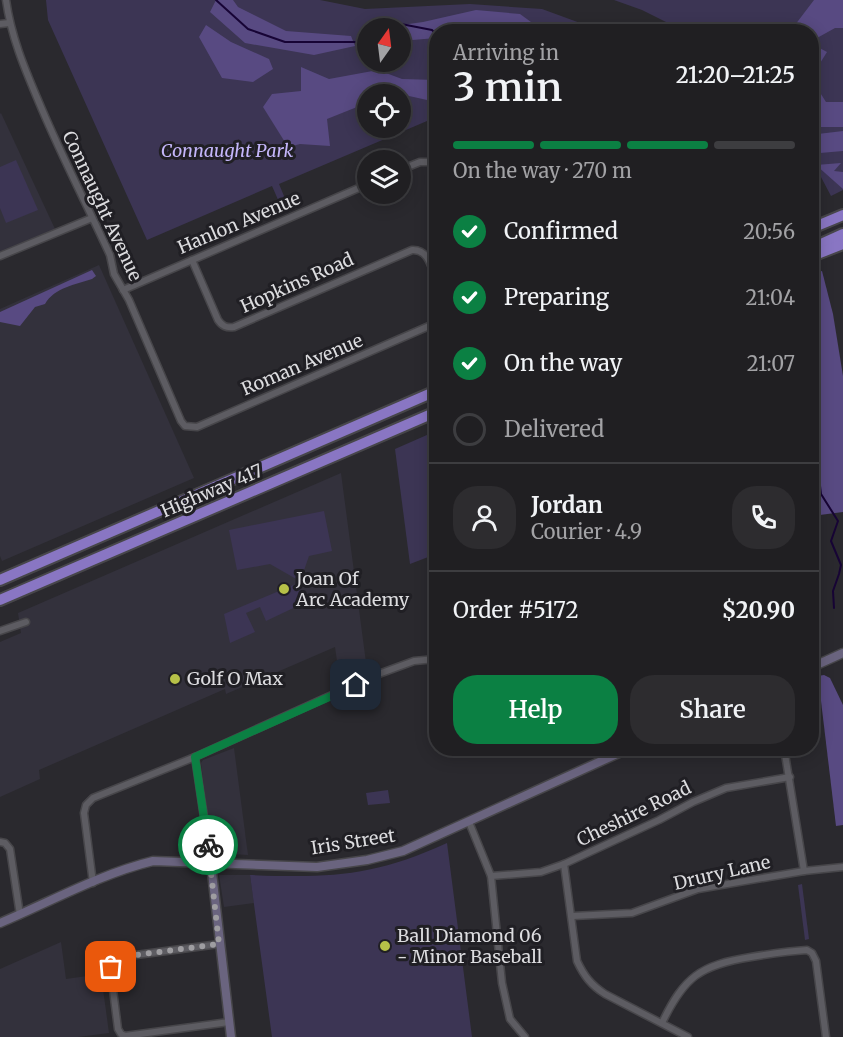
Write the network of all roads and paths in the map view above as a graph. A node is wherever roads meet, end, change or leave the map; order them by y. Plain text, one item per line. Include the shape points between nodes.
1 (6, 0) edge
2 (9, 23) junction
3 (0, 24) edge
4 (429, 163) edge
5 (411, 166) edge
6 (357, 189) edge
7 (843, 215) edge
8 (92, 218) junction
9 (819, 225) edge
10 (843, 234) edge
11 (843, 244) edge
12 (819, 245) edge
13 (819, 253) edge
14 (0, 256) edge
15 (192, 260) junction
16 (429, 262) edge
17 (123, 290) junction
18 (429, 326) edge
19 (429, 394) edge
20 (429, 415) edge
21 (181, 421) joint
22 (0, 580) edge
23 (0, 600) edge
24 (26, 622) dead end
25 (0, 631) edge
26 (843, 653) edge
27 (429, 660) edge
28 (819, 664) edge
29 (613, 756) edge
30 (785, 756) edge
31 (195, 757) junction
32 (789, 777) junction
33 (469, 822) junction
34 (0, 842) edge
35 (211, 864) junction
36 (564, 864) junction
37 (843, 867) edge
38 (804, 871) junction
39 (491, 876) junction
40 (93, 883) junction
41 (20, 915) junction
42 (573, 916) junction
43 (0, 923) edge
44 (219, 944) junction
45 (229, 1022) junction
46 (662, 1023) junction
47 (231, 1037) edge
48 (525, 1037) edge
49 (688, 1037) edge
50 (826, 1037) edge

1 - 2 street, Connaught Avenue
2 - 3 street
2 - 8 street, Connaught Avenue via 32,86
4 - 5 street
6 - 15 street, Hanlon Avenue
7 - 9 highway
8 - 14 street
8 - 17 street, Connaught Avenue
10 - 12 highway
11 - 13 highway
15 - 16 street, Hopkins Road via 218,320 229,328 412,250 420,250
15 - 17 street, Hanlon Avenue
17 - 21 street, Connaught Avenue
18 - 21 street, Roman Avenue via 197,426 185,426
19 - 22 highway
20 - 23 highway, Highway 417
24 - 25 street
26 - 28 street
27 - 31 street via 376,675
29 - 33 street, Iris Street
30 - 32 street
31 - 35 street
31 - 40 street via 93,798 86,805
32 - 36 street, Cheshire Road via 726,788
32 - 38 street
33 - 35 street, Iris Street via 403,851 367,860 317,867
33 - 39 street
34 - 41 street via 10,849
35 - 40 street, Iris Street via 153,861
35 - 44 street
36 - 39 street, Cheshire Road via 541,872
36 - 42 street
37 - 38 street, Drury Lane
38 - 42 street, Drury Lane via 698,890 632,913
39 - 48 street via 502,983 510,1018
40 - 41 street, Iris Street
41 - 43 street, Iris Street
42 - 46 street via 577,961 592,986
44 - 45 street
44 - 45 street via 121,957 111,967 112,984 118,1029 125,1036
45 - 47 street
46 - 49 street
46 - 50 street via 682,988 704,969 722,962 807,950 816,961

